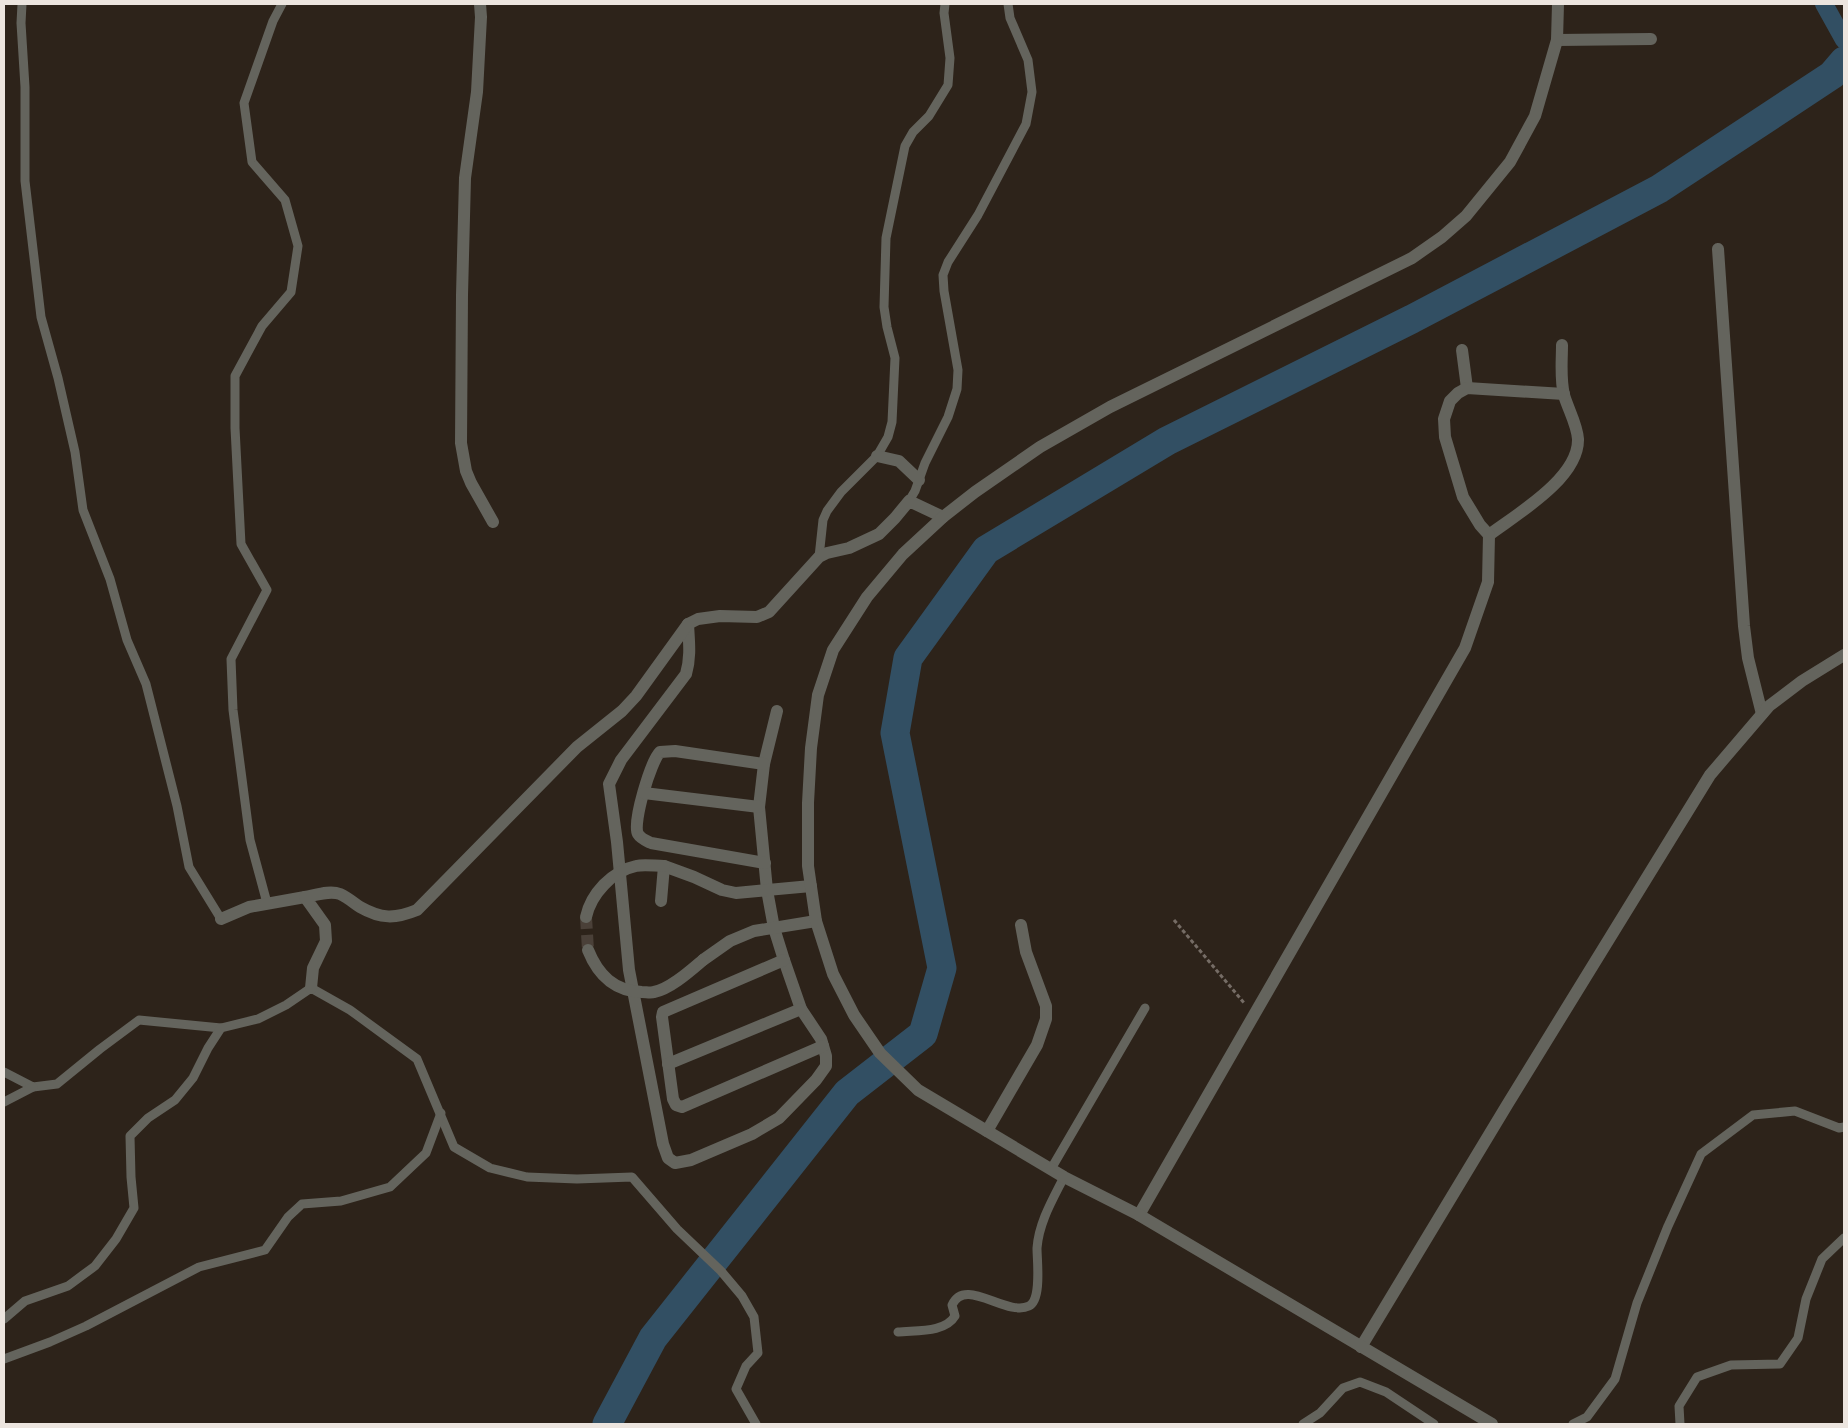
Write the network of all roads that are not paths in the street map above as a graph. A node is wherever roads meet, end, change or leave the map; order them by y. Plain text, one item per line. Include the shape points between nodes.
1 (22, 4) edge
2 (282, 4) edge
3 (480, 4) edge
4 (945, 4) edge
5 (1008, 4) edge
6 (1558, 4) edge
7 (1651, 39) dead end
8 (1557, 40) junction
9 (1718, 249) dead end
10 (1562, 345) dead end
11 (1462, 350) dead end
12 (1467, 388) junction
13 (1564, 394) junction
14 (877, 456) junction
15 (919, 480) junction
16 (909, 501) junction
17 (943, 517) junction
18 (493, 522) dead end
19 (1489, 535) junction
20 (820, 558) junction
21 (688, 624) junction
22 (1844, 655) edge
23 (777, 711) dead end
24 (1762, 714) junction
25 (764, 764) junction
26 (644, 793) junction
27 (759, 807) junction
28 (764, 864) junction
29 (664, 866) junction
30 (811, 886) junction
31 (767, 890) junction
32 (305, 897) junction
33 (661, 901) dead end
34 (267, 903) junction
35 (586, 917) tunnel mouth
36 (221, 919) joint
37 (816, 921) junction
38 (1021, 925) dead end
39 (774, 928) junction
40 (588, 950) tunnel mouth
41 (784, 960) junction
42 (311, 988) junction
43 (1145, 1008) dead end
44 (801, 1009) junction
45 (221, 1028) junction
46 (823, 1046) junction
47 (668, 1064) junction
48 (4, 1072) edge
49 (33, 1087) junction
50 (4, 1102) edge
51 (441, 1113) junction
52 (1844, 1127) edge
53 (987, 1132) junction
54 (1051, 1169) junction
55 (1064, 1176) junction
56 (1139, 1215) junction
57 (1844, 1238) edge
58 (4, 1319) edge
59 (898, 1332) dead end
60 (1361, 1347) junction
61 (4, 1359) edge
62 (756, 1424) edge
63 (1302, 1424) edge
64 (1434, 1424) edge
65 (1492, 1424) edge
66 (1573, 1424) edge
67 (1680, 1424) edge

1 - 36 lane via 25,181 41,317 75,452 83,510 110,578 127,640 146,684 189,867
2 - 34 lane via 244,103 252,162 285,200 298,246 291,292 262,326 235,376 241,544 267,590 231,659 233,710 250,840
3 - 18 street via 477,92 465,178 461,444 471,484
4 - 14 lane via 950,58 948,85 905,146 886,238 884,307 895,358 895,382 892,422
5 - 15 lane via 1010,18 1028,60 1032,92 1026,124 943,276 958,370 957,389
6 - 8 street
7 - 8 street
8 - 17 street via 1535,116 1510,162 1466,216 1442,237 1412,258 1110,407 1040,447
9 - 24 street via 1744,626
10 - 13 street
11 - 12 street
12 - 13 street
12 - 19 street via 1450,401 1444,419 1444,437 1463,497
13 - 19 street via 1578,439 1574,461 1557,484
14 - 15 street via 899,461
14 - 20 lane via 827,511 823,520
15 - 16 lane
16 - 17 street
16 - 20 street via 879,534
17 - 30 street via 882,577 833,650 818,695 811,748 808,803
19 - 56 street via 1488,582 1465,648
20 - 21 street via 769,612 757,617 698,619
21 - 32 street via 627,706 577,747 417,910 402,916 386,916 374,914 340,894 329,892
21 - 46 street via 690,663 686,674 621,760 609,784 629,970 668,1158 675,1162 690,1160 752,1134 779,1118 826,1066
22 - 24 street via 1802,681
23 - 25 street
24 - 60 street via 1710,775
25 - 26 street via 665,750 653,761
25 - 27 street
26 - 27 street
26 - 28 street via 637,828 643,840
27 - 28 street
28 - 31 street
29 - 31 street via 736,894
29 - 33 street
29 - 35 street, bridge via 636,866 612,876 588,906
30 - 31 street
30 - 37 street
31 - 39 street
32 - 34 street
32 - 42 street via 325,925 326,941 313,968
34 - 36 street
37 - 39 street
37 - 53 street via 833,974 854,1015 880,1053 918,1090
38 - 53 street via 1026,952 1046,1006 1046,1019 1037,1045
39 - 40 street, bridge via 754,931 730,941 681,978 654,992 628,992 604,978
39 - 41 street
41 - 44 street
41 - 47 street via 663,1012
42 - 45 lane via 258,1019
42 - 51 lane via 350,1010 417,1058
43 - 54 lane
44 - 46 street
44 - 47 street
45 - 49 lane via 140,1020 57,1084
45 - 58 lane via 193,1078 175,1100 148,1118 130,1136 134,1208 116,1239 95,1266 68,1286 25,1301
46 - 47 street via 682,1107 673,1099
48 - 49 lane
49 - 50 lane
51 - 61 lane via 426,1153 390,1186 340,1201 302,1204 288,1217 265,1250 199,1267 86,1326
51 - 62 lane via 454,1147 490,1168 527,1177 632,1177 677,1229 721,1271 754,1317 758,1353 746,1366 736,1389
52 - 66 lane via 1795,1112 1753,1115 1701,1154 1637,1303 1615,1379 1587,1417
53 - 54 street
54 - 55 street
55 - 56 street
55 - 59 lane via 1041,1226 1037,1247 1037,1289 1035,1301 1030,1306 1009,1307 982,1297 961,1295 952,1305 955,1316 951,1323 940,1328
56 - 60 street
57 - 67 lane via 1822,1259 1806,1299 1798,1338 1780,1364 1731,1365 1697,1377 1679,1406
60 - 65 street
63 - 64 lane via 1320,1413 1343,1388 1360,1382 1386,1392

